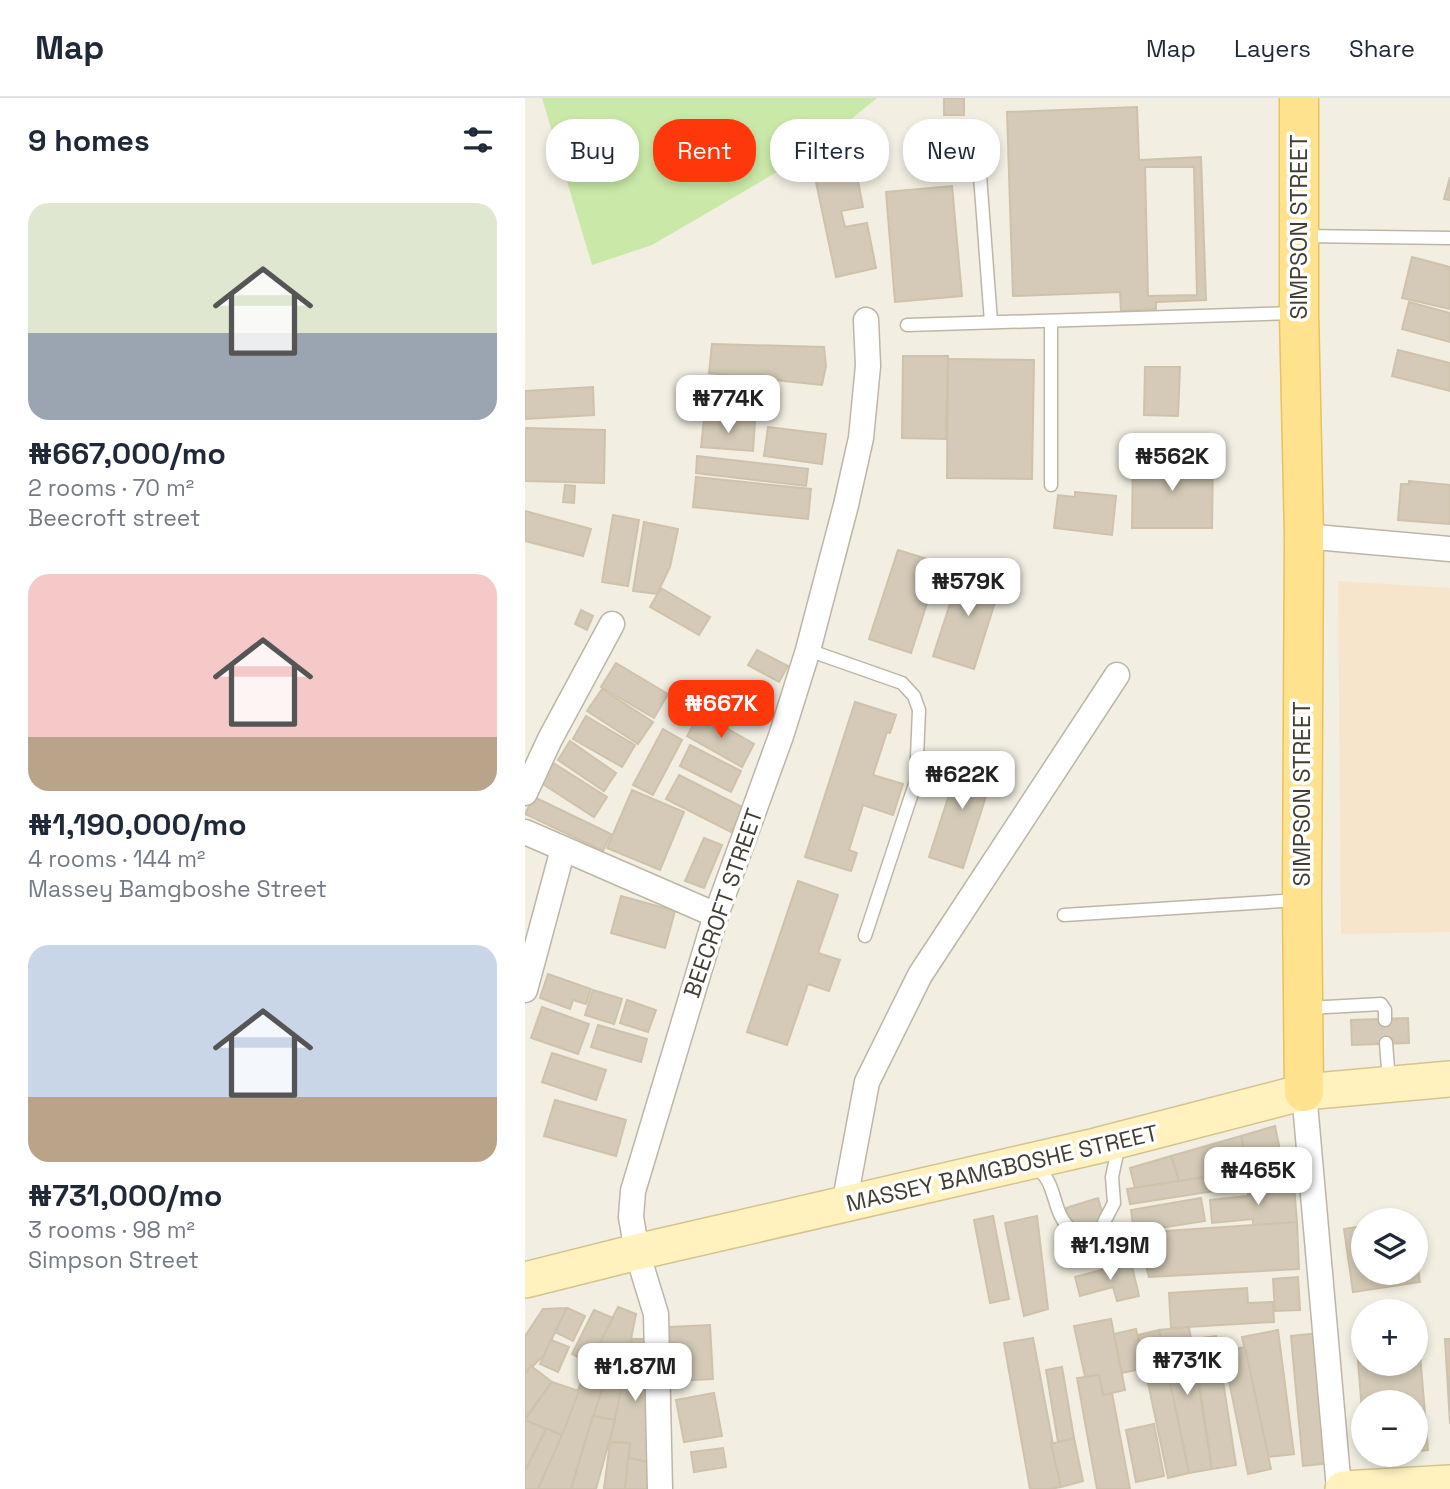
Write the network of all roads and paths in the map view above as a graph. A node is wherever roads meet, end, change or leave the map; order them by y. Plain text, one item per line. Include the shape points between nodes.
1 (1299, 98) edge
2 (980, 182) edge
3 (1299, 236) junction
4 (1450, 239) edge
5 (1299, 313) junction
6 (866, 320) dead end
7 (1051, 321) junction
8 (991, 322) junction
9 (907, 325) dead end
10 (1051, 485) dead end
11 (1304, 536) junction
12 (1450, 549) edge
13 (612, 624) dead end
14 (808, 650) junction
15 (1117, 675) dead end
16 (525, 793) edge
17 (525, 832) edge
18 (563, 849) junction
19 (1302, 900) junction
20 (716, 915) junction
21 (1064, 915) dead end
22 (865, 936) dead end
23 (525, 990) edge
24 (1304, 1008) junction
25 (1385, 1020) dead end
26 (1386, 1043) dead end
27 (1450, 1079) edge
28 (1389, 1085) junction
29 (1304, 1092) junction
30 (1119, 1140) junction
31 (1026, 1162) junction
32 (844, 1205) junction
33 (1104, 1222) dead end
34 (1073, 1231) dead end
35 (637, 1252) junction
36 (525, 1280) edge
37 (1450, 1483) edge
38 (660, 1489) edge
39 (1341, 1489) edge

1 - 3 main road, SIMPSON STREET
2 - 8 lane
3 - 4 lane
3 - 5 main road, SIMPSON STREET
5 - 7 lane
5 - 11 main road, SIMPSON STREET
6 - 14 street, BEECROFT STREET via 868,366 861,438
7 - 8 lane
7 - 10 lane
8 - 9 lane
11 - 12 street
11 - 19 main road, SIMPSON STREET
13 - 16 street
14 - 20 street, BEECROFT STREET
14 - 22 lane via 902,683 919,710 916,781
15 - 32 street via 920,975 867,1082
17 - 18 street
18 - 20 street
18 - 23 street
19 - 21 lane
19 - 24 main road, SIMPSON STREET
20 - 35 street, BEECROFT STREET via 632,1191
24 - 25 lane via 1381,1004
24 - 29 main road, SIMPSON STREET
26 - 28 lane
27 - 28 main road, MASSEY BAMGBOSHE STREET
28 - 29 main road, MASSEY BAMGBOSHE STREET
29 - 30 main road, MASSEY BAMGBOSHE STREET
29 - 39 street, SIMPSON STREET
30 - 31 main road, MASSEY BAMGBOSHE STREET
30 - 33 lane via 1112,1177 1114,1203
31 - 32 main road, MASSEY BAMGBOSHE STREET
31 - 34 lane via 1042,1171 1061,1219
32 - 35 main road, MASSEY BAMGBOSHE STREET
35 - 36 main road, MASSEY BAMGBOSHE STREET
35 - 38 street, BEECROFT STREET via 656,1314
37 - 39 main road

